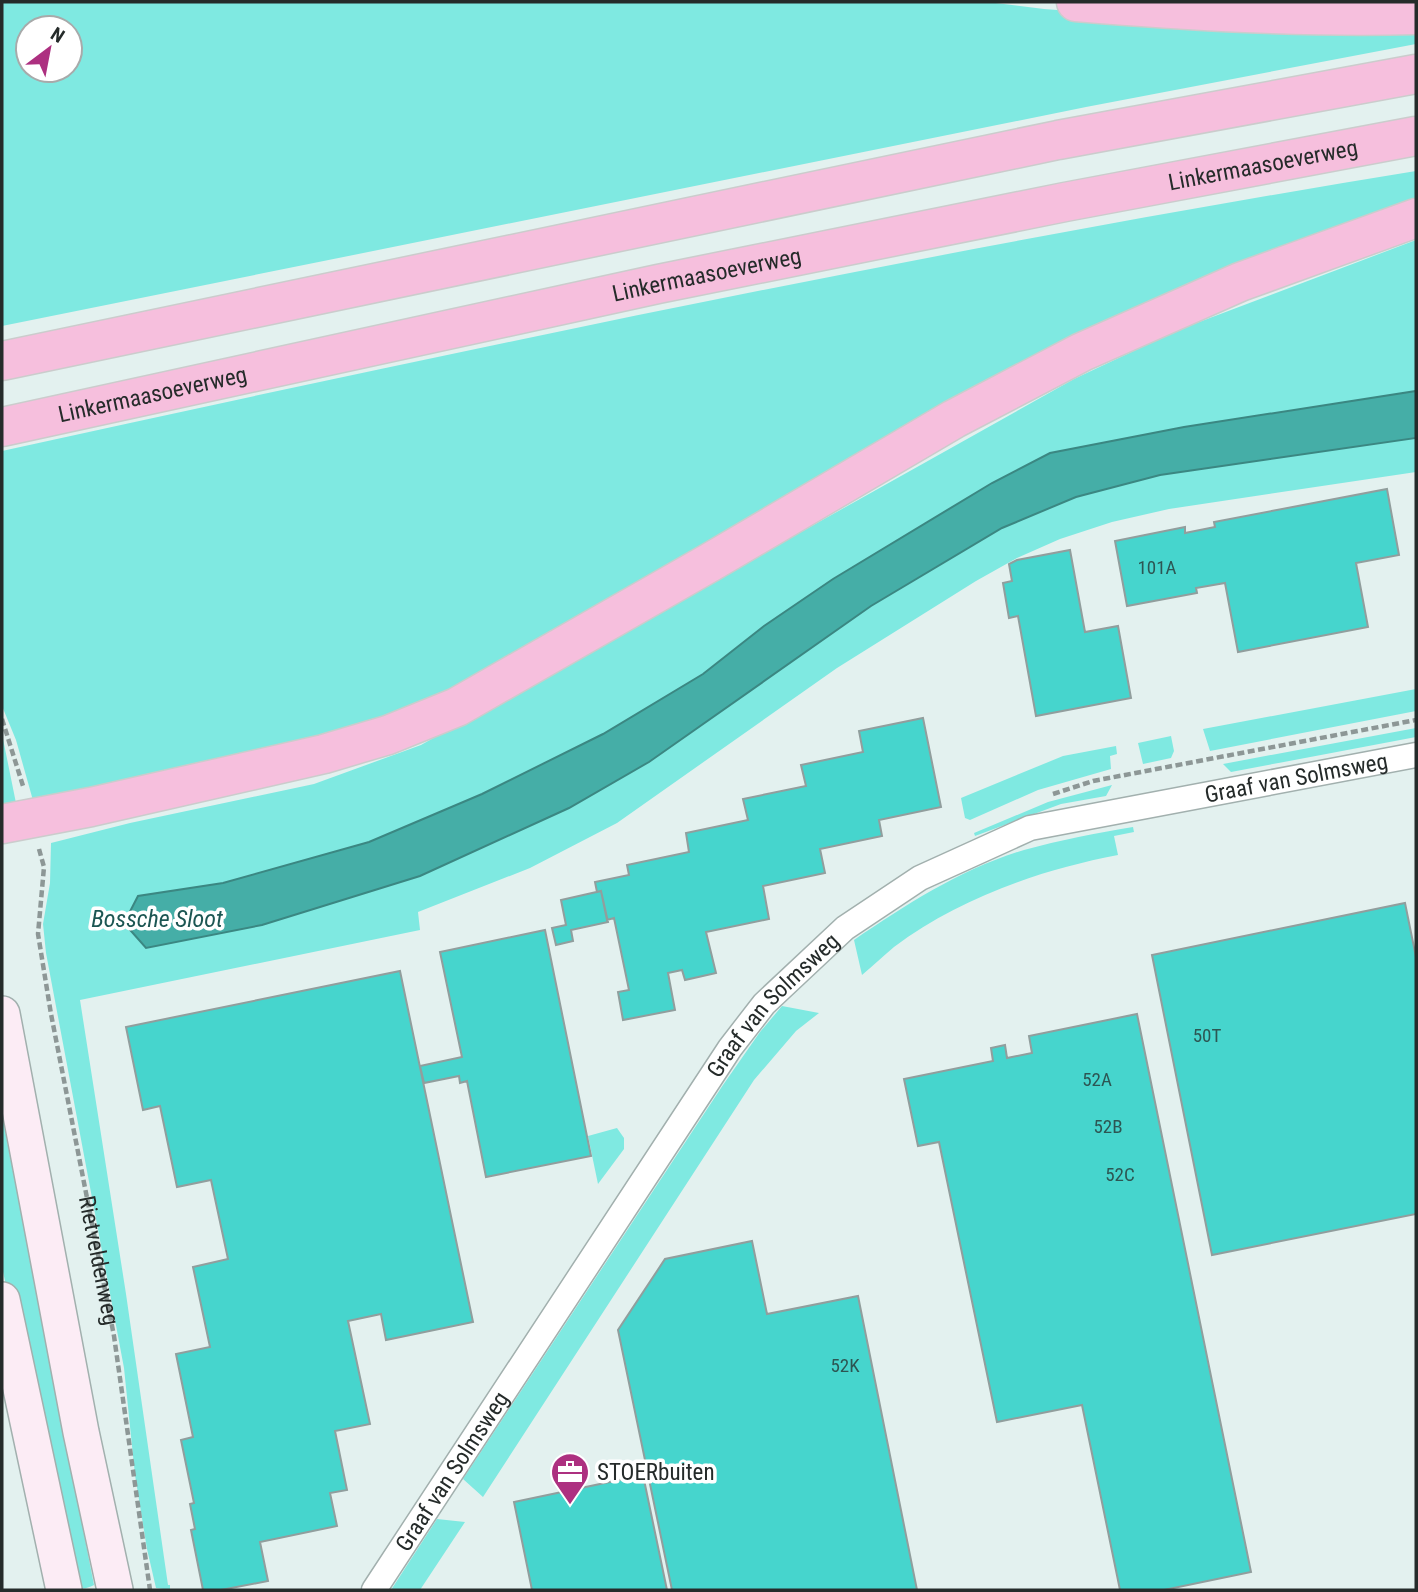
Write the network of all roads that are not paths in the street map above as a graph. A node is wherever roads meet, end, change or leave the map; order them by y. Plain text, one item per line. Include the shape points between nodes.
1 (1076, 2) edge
2 (1416, 15) edge
3 (1416, 74) edge
4 (1416, 136) edge
5 (1416, 218) edge
6 (2, 361) edge
7 (2, 427) edge
8 (1416, 755) edge
9 (2, 824) edge
10 (2, 1014) edge
11 (2, 1300) edge
12 (64, 1590) edge
13 (115, 1590) edge
14 (374, 1590) edge

1 - 2 highway via 1196,12
3 - 6 highway via 1058,140
4 - 7 highway, Linkermaasoeverweg via 658,284
5 - 9 highway via 1240,282 1082,352 954,419 457,707 324,754
8 - 14 street, Graaf van Solmsweg via 1030,828 920,878 845,928 764,1004 730,1048
10 - 13 main road
11 - 12 main road

